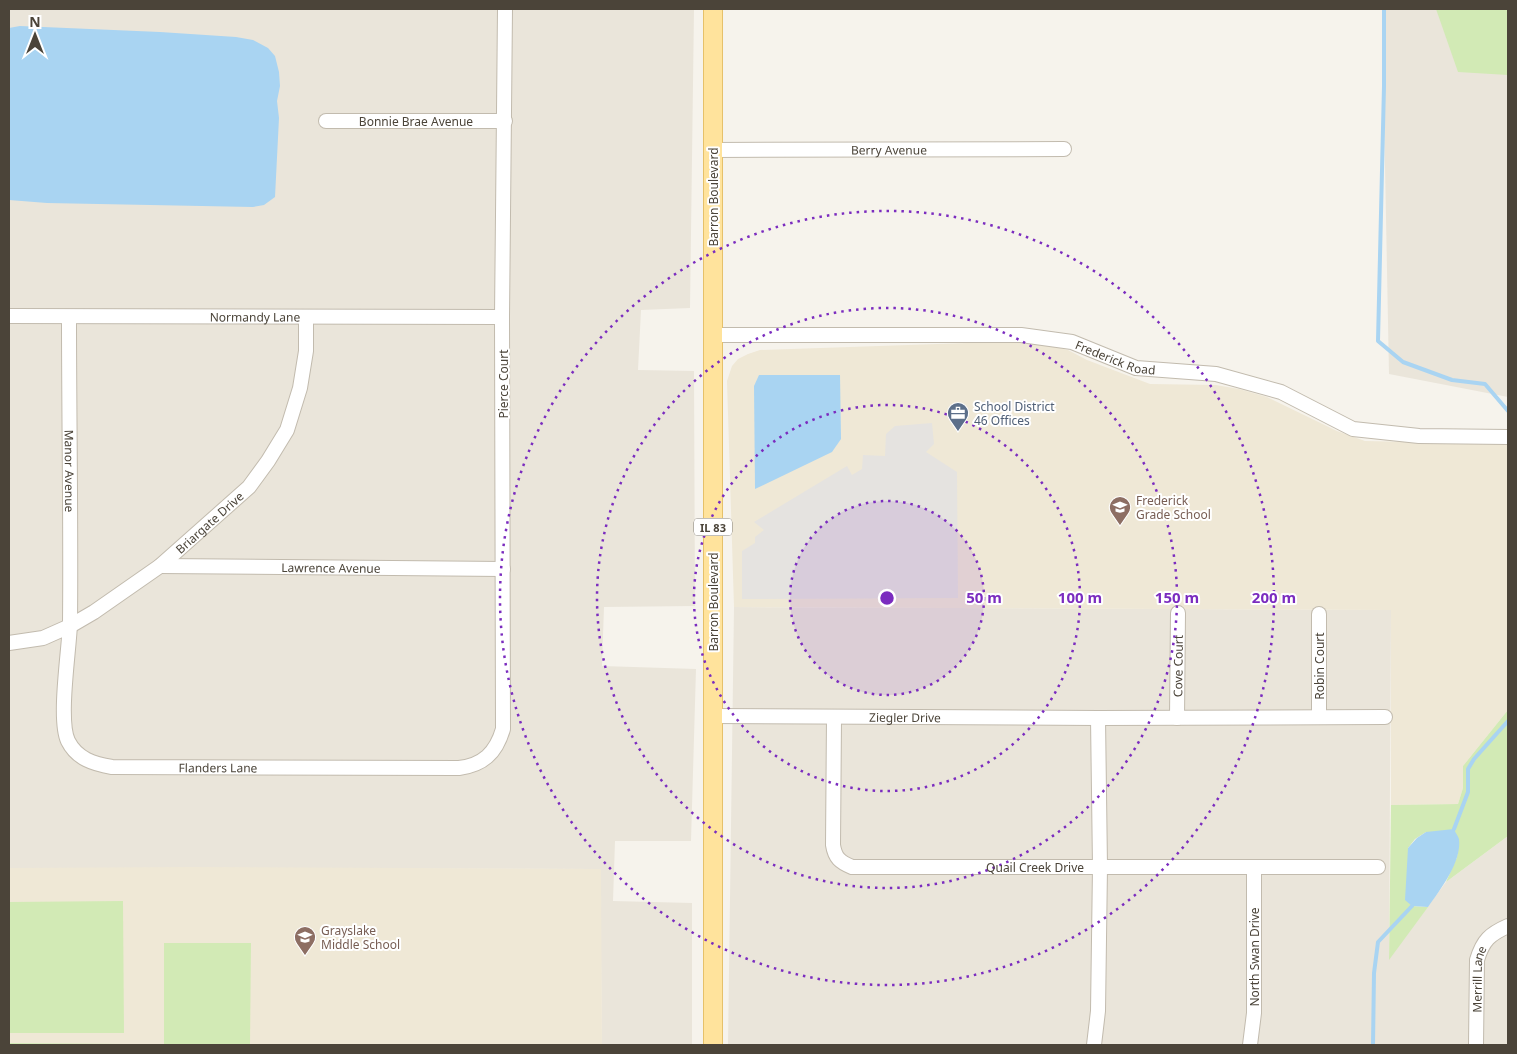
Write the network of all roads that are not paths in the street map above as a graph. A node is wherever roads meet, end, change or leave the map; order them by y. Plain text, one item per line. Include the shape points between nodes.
1 (506, 9) edge
2 (713, 9) edge
3 (326, 121) dead end
4 (505, 121) junction
5 (713, 150) junction
6 (1064, 150) dead end
7 (9, 316) edge
8 (69, 317) junction
9 (306, 317) junction
10 (502, 317) junction
11 (713, 335) junction
12 (1508, 437) edge
13 (160, 566) junction
14 (503, 569) junction
15 (1178, 613) dead end
16 (1319, 614) dead end
17 (70, 626) junction
18 (9, 643) edge
19 (713, 716) junction
20 (1385, 717) dead end
21 (834, 718) junction
22 (1098, 718) junction
23 (1177, 718) junction
24 (1319, 718) junction
25 (490, 755) joint
26 (1100, 867) junction
27 (1378, 868) dead end
28 (1254, 869) junction
29 (1508, 926) edge
30 (713, 1045) edge
31 (1094, 1045) edge
32 (1250, 1045) edge
33 (1476, 1045) edge

1 - 4 street, Pierce Court
2 - 5 main road, Barron Boulevard / IL 83
3 - 4 street, Bonnie Brae Avenue
4 - 10 street, Pierce Court
5 - 6 street, Berry Avenue
5 - 11 main road, Barron Boulevard / IL 83
7 - 8 street, Normandy Lane
8 - 9 street, Normandy Lane
8 - 17 street, Manor Avenue
9 - 10 street, Normandy Lane
9 - 13 street, Briargate Drive via 306,351 300,388 287,430 249,487
10 - 14 street, Pierce Court
11 - 12 street, Frederick Road via 1021,335 1072,342 1136,368 1216,374 1281,392 1353,429 1420,436
11 - 19 main road, Barron Boulevard / IL 83
13 - 14 street, Lawrence Avenue
13 - 17 street, Briargate Drive
14 - 25 street, Pierce Court via 503,729 500,741
15 - 23 street, Cove Court
16 - 24 street, Robin Court
17 - 18 street, Briargate Drive via 43,638
17 - 25 street, Flanders Lane via 64,724 74,749 94,764 112,767 459,768 472,766
19 - 21 street, Ziegler Drive
19 - 30 main road, Barron Boulevard / IL 83
20 - 24 street, Ziegler Drive
21 - 22 street, Ziegler Drive
21 - 26 street, Quail Creek Drive via 833,845 835,856 841,862 852,867
22 - 23 street, Ziegler Drive
22 - 26 street
23 - 24 street, Ziegler Drive
26 - 28 street, Quail Creek Drive
26 - 31 street via 1098,1011
27 - 28 street, Quail Creek Drive
28 - 32 street, North Swan Drive via 1254,1013
29 - 33 street, Merrill Lane via 1497,931 1480,948 1477,960

